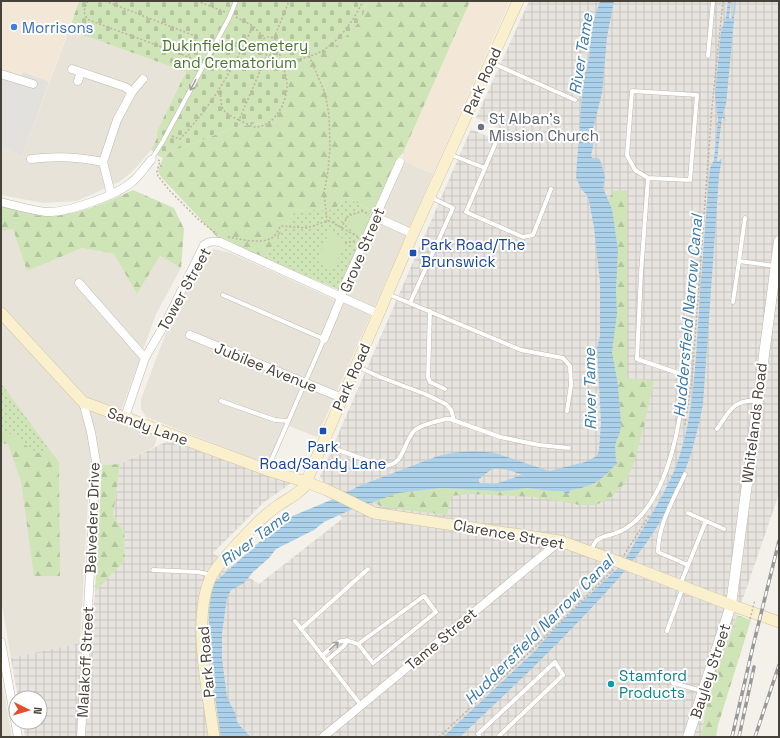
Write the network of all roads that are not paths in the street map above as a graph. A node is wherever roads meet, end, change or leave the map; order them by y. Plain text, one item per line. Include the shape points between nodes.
1 (236, 1) edge
2 (518, 1) edge
3 (713, 1) edge
4 (708, 56) dead end
5 (490, 62) junction
6 (72, 69) dead end
7 (82, 72) junction
8 (1, 74) edge
9 (142, 79) dead end
10 (78, 81) dead end
11 (33, 84) dead end
12 (132, 92) junction
13 (575, 100) dead end
14 (496, 142) dead end
15 (449, 154) junction
16 (152, 158) joint
17 (31, 160) dead end
18 (103, 162) junction
19 (400, 162) dead end
20 (485, 168) junction
21 (648, 178) junction
22 (551, 189) dead end
23 (111, 194) junction
24 (430, 197) junction
25 (1, 202) edge
26 (376, 217) junction
27 (745, 218) dead end
28 (413, 234) junction
29 (779, 241) edge
30 (739, 260) junction
31 (776, 266) junction
32 (79, 283) dead end
33 (388, 294) junction
34 (223, 295) dead end
35 (342, 298) junction
36 (732, 302) dead end
37 (410, 303) junction
38 (430, 312) junction
39 (1, 313) edge
40 (379, 314) junction
41 (190, 335) dead end
42 (324, 339) junction
43 (145, 358) junction
44 (356, 366) junction
45 (305, 383) junction
46 (445, 389) dead end
47 (342, 398) junction
48 (221, 401) dead end
49 (757, 401) junction
50 (83, 402) junction
51 (567, 411) dead end
52 (125, 417) junction
53 (454, 420) junction
54 (287, 421) junction
55 (717, 429) dead end
56 (322, 444) junction
57 (570, 448) dead end
58 (267, 470) junction
59 (685, 474) dead end
60 (306, 482) junction
61 (327, 490) joint
62 (688, 513) dead end
63 (706, 521) junction
64 (724, 529) dead end
65 (560, 541) junction
66 (590, 552) junction
67 (688, 565) junction
68 (368, 569) dead end
69 (153, 570) dead end
70 (212, 575) junction
71 (682, 586) junction
72 (89, 588) joint
73 (731, 605) junction
74 (294, 621) dead end
75 (779, 622) edge
76 (301, 629) junction
77 (667, 631) dead end
78 (347, 640) junction
79 (1, 642) edge
80 (358, 644) junction
81 (322, 656) junction
82 (326, 661) junction
83 (673, 683) dead end
84 (703, 692) junction
85 (361, 706) junction
86 (327, 736) edge
87 (18, 737) edge
88 (81, 737) edge
89 (214, 737) edge
90 (480, 737) edge
91 (498, 737) edge
92 (688, 737) edge

1 -> 16 lane via 205,64
2 - 5 main road, Park Road
3 - 4 lane
5 - 13 lane
5 - 15 main road, Park Road
6 - 7 street
7 - 10 street
7 - 12 street via 125,87
8 - 11 street
9 - 12 street
12 - 18 street via 117,120
14 - 20 lane
15 - 20 lane
15 - 24 main road, Park Road
16 - 23 street via 132,181
17 - 18 street via 48,157
18 - 23 street
19 - 26 street, Grove Street
20 - 22 lane via 466,212 523,237 533,235
21 - 21 lane via 635,170 627,155 632,91 697,95 690,180
21 - 66 lane via 637,359 684,375 684,393 670,459 651,502 632,524 614,534 602,537
23 - 25 street via 79,206 48,212
24 - 28 main road, Park Road
24 - 37 lane via 453,208
26 - 28 street
26 - 35 street, Grove Street
27 - 30 lane
28 - 33 main road, Park Road
29 - 31 street, Whitelands Road
30 - 31 lane
30 - 36 lane
31 - 49 street, Whitelands Road
32 - 43 street
33 - 37 lane
33 - 40 main road, Park Road
34 - 42 lane
35 - 40 street, Tower Street
35 - 42 street, Grove Street
35 - 43 street, Tower Street via 224,240 213,241 204,246
37 - 38 lane
38 - 46 lane via 428,377 430,382
38 - 51 lane via 521,350 563,358 570,366 571,385
39 - 50 main road, Sandy Lane
40 - 44 main road, Park Road
41 - 45 street, Jubilee Avenue
42 - 45 lane
43 - 52 street, Tower Street
44 - 47 main road, Park Road
44 - 53 lane via 446,404
45 - 47 street, Jubilee Avenue
45 - 54 lane
47 - 56 main road, Park Road
48 - 54 lane via 275,420
49 - 55 lane via 740,402 733,407
49 - 73 street, Whitelands Road
50 - 52 main road, Sandy Lane
50 - 72 street, Belvedere Drive via 96,462
52 - 58 main road, Sandy Lane
53 - 56 lane via 446,419 414,431 396,463 389,466
53 - 57 lane via 500,437
54 - 58 lane
56 - 60 main road, Park Road
58 - 60 main road, Sandy Lane
59 - 67 lane via 661,527 658,552
60 - 61 main road, Sandy Lane
60 - 70 main road, Park Road via 300,491 258,522
61 - 65 main road, Clarence Street via 374,512
62 - 63 lane
63 - 64 lane
63 - 67 lane
65 - 66 main road, Clarence Street
65 - 85 street, Tame Street
66 - 71 main road, Clarence Street, bridge
67 - 71 lane
68 - 76 lane
69 - 70 lane
70 - 89 main road, Park Road via 204,599 202,652
71 - 73 main road, Clarence Street
71 - 77 lane
72 - 88 street, Malakoff Street
73 - 75 main road, Clarence Street
73 - 84 street, Bayley Street
74 - 76 lane
76 - 81 lane
78 - 80 lane
81 -> 78 lane via 339,641
78 - 82 lane via 344,646
79 - 87 street
80 - 80 lane via 424,596 436,612 373,663
81 - 82 lane
82 - 85 lane via 349,695
83 - 84 lane
84 - 92 street, Bayley Street
85 - 86 street, Tame Street
90 - 91 lane via 478,734 555,662 563,675

